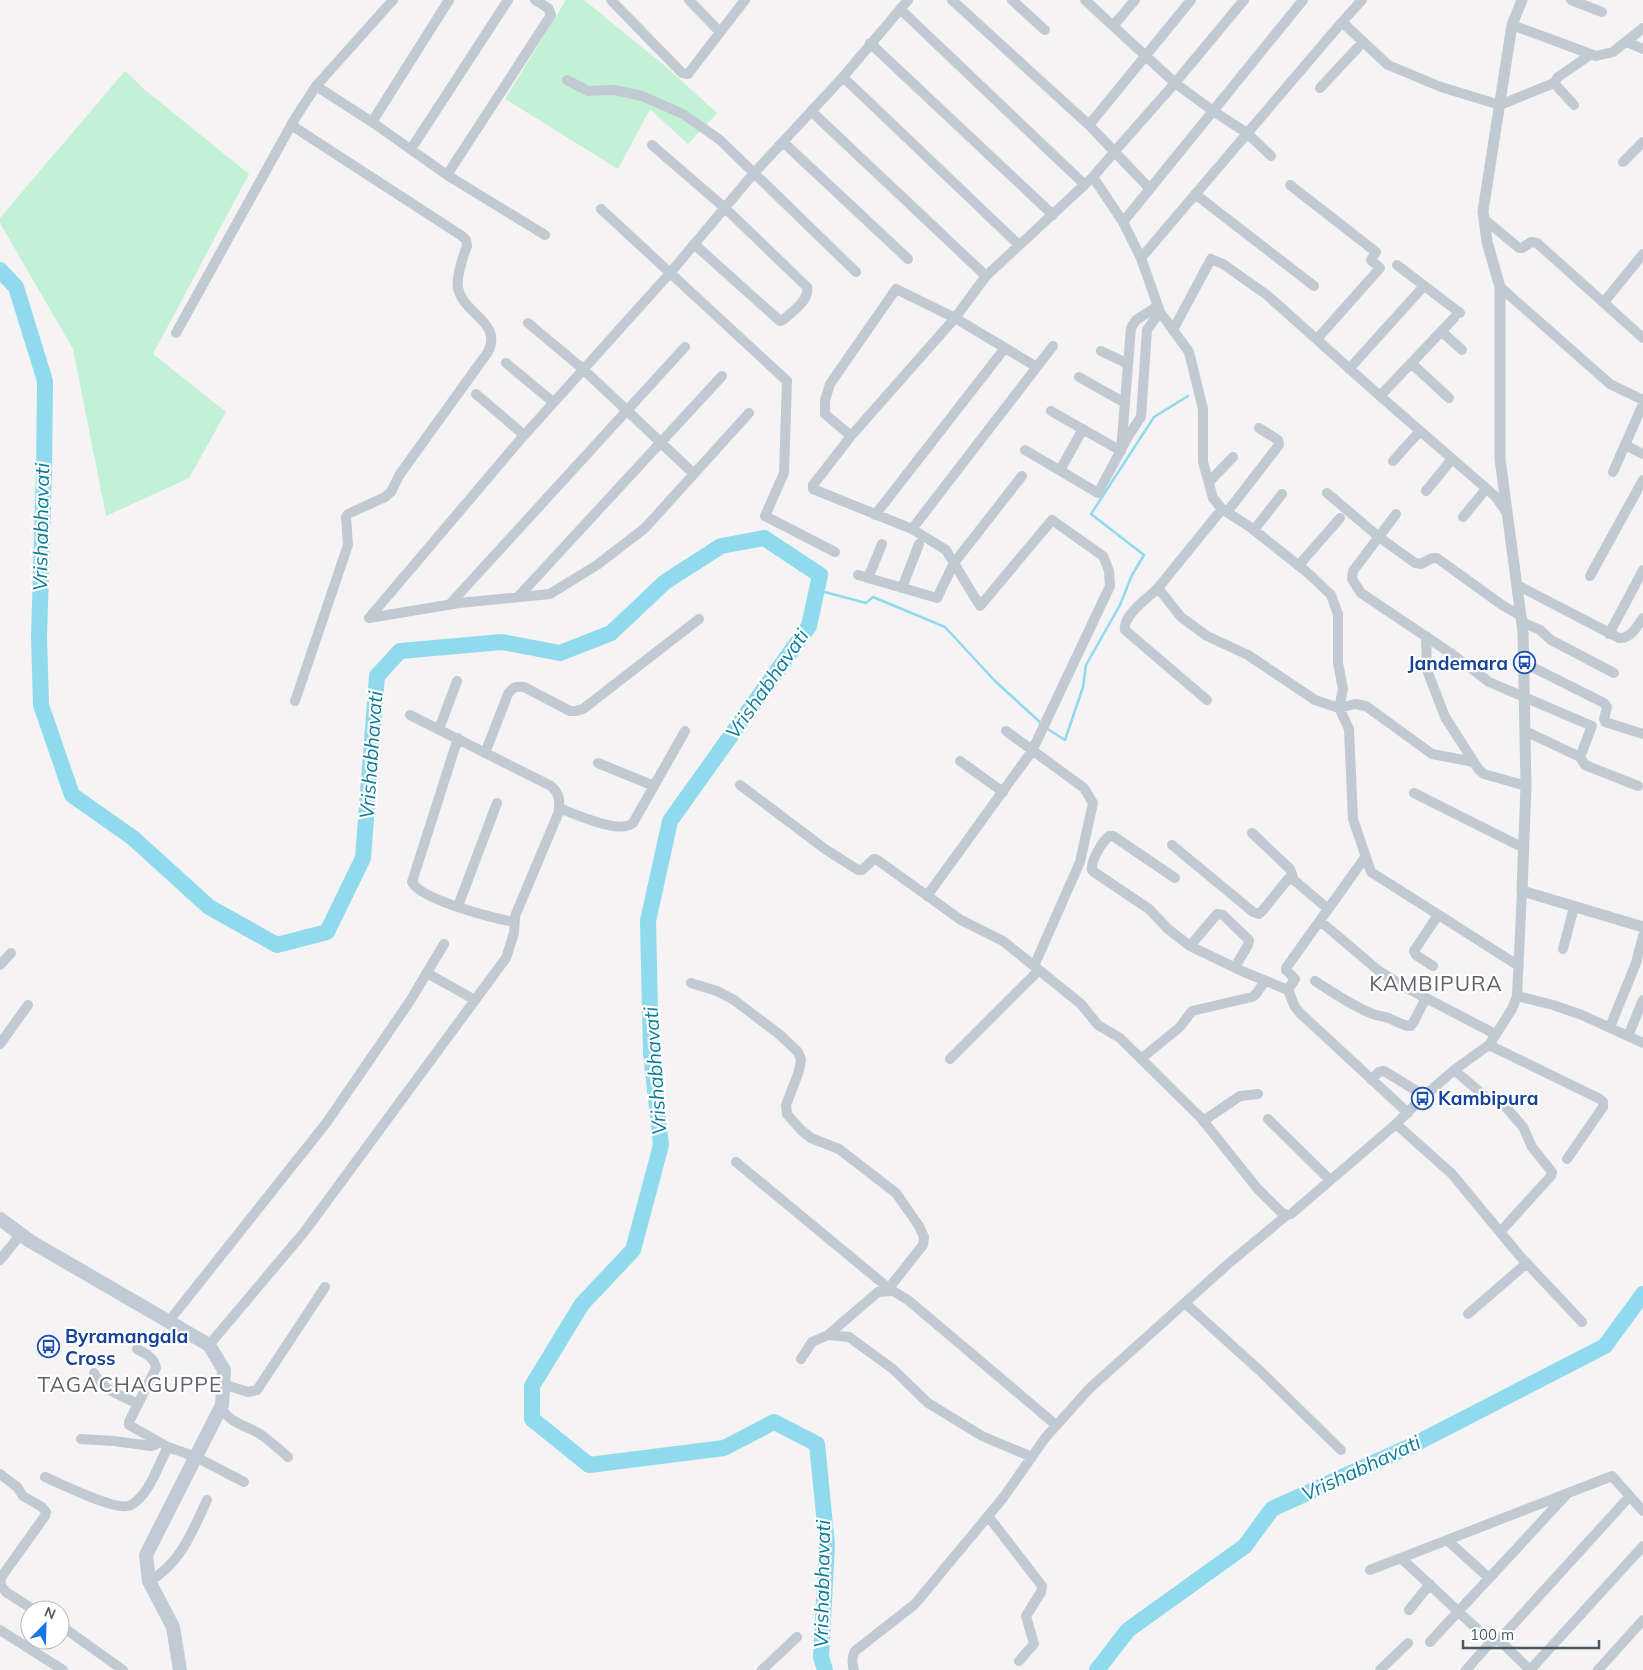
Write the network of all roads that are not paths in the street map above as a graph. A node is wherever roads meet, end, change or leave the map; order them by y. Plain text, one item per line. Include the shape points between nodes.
1 (393, 0) edge
2 (449, 0) edge
3 (508, 0) edge
4 (535, 0) edge
5 (610, 0) edge
6 (690, 0) edge
7 (745, 0) edge
8 (908, 0) edge
9 (952, 0) edge
10 (1012, 0) edge
11 (1085, 0) edge
12 (1135, 0) edge
13 (1191, 0) edge
14 (1244, 0) edge
15 (1303, 0) edge
16 (1362, 0) edge
17 (1522, 0) edge
18 (1571, 0) edge
19 (900, 8) junction
20 (1602, 12) dead end
21 (1342, 22) junction
22 (1512, 25) junction
23 (1113, 26) junction
24 (1643, 28) edge
25 (1044, 30) dead end
26 (720, 32) junction
27 (1363, 42) junction
28 (1626, 42) junction
29 (870, 43) junction
30 (1643, 49) edge
31 (1144, 55) junction
32 (1590, 55) junction
33 (843, 77) junction
34 (568, 80) dead end
35 (1175, 83) junction
36 (1554, 83) junction
37 (316, 86) junction
38 (1320, 88) dead end
39 (1500, 105) junction
40 (1574, 105) dead end
41 (811, 111) junction
42 (1213, 111) junction
43 (372, 122) junction
44 (291, 125) junction
45 (1089, 125) junction
46 (1247, 133) junction
47 (782, 142) junction
48 (1643, 142) edge
49 (652, 145) dead end
50 (411, 148) junction
51 (1114, 151) junction
52 (1271, 156) dead end
53 (1623, 162) dead end
54 (754, 173) junction
55 (447, 175) junction
56 (1093, 177) junction
57 (1084, 184) junction
58 (1290, 185) dead end
59 (1150, 189) junction
60 (1195, 194) junction
61 (725, 208) junction
62 (601, 209) dead end
63 (1053, 215) junction
64 (1484, 219) junction
65 (1123, 222) junction
66 (545, 235) dead end
67 (694, 244) junction
68 (1020, 245) junction
69 (1643, 254) edge
70 (1142, 258) junction
71 (908, 259) dead end
72 (1397, 265) dead end
73 (856, 272) dead end
74 (670, 273) junction
75 (986, 276) junction
76 (1314, 286) dead end
77 (1424, 286) junction
78 (1500, 286) junction
79 (1604, 302) junction
80 (1159, 309) junction
81 (955, 318) junction
82 (528, 323) dead end
83 (1173, 330) junction
84 (1441, 332) junction
85 (176, 333) dead end
86 (1643, 337) edge
87 (1317, 340) junction
88 (1053, 346) dead end
89 (685, 347) dead end
90 (1005, 348) junction
91 (1462, 350) dead end
92 (1101, 351) dead end
93 (506, 363) dead end
94 (1411, 363) junction
95 (1128, 364) junction
96 (1037, 367) junction
97 (583, 369) junction
98 (1349, 369) junction
99 (722, 376) dead end
100 (1078, 377) dead end
101 (476, 394) dead end
102 (1380, 396) junction
103 (1449, 398) dead end
104 (1643, 400) edge
105 (553, 402) junction
106 (1125, 403) junction
107 (1643, 404) edge
108 (627, 411) junction
109 (1051, 411) dead end
110 (750, 413) dead end
111 (1259, 428) dead end
112 (1083, 429) junction
113 (1420, 431) junction
114 (524, 435) junction
115 (851, 436) junction
116 (661, 442) junction
117 (1625, 445) junction
118 (1024, 450) dead end
119 (1121, 451) junction
120 (1643, 454) edge
121 (1233, 457) dead end
122 (1452, 459) junction
123 (1393, 461) dead end
124 (1060, 470) junction
125 (1613, 472) dead end
126 (694, 474) junction
127 (1022, 476) dead end
128 (1643, 480) edge
129 (1209, 482) junction
130 (1486, 489) junction
131 (1426, 491) dead end
132 (1327, 493) dead end
133 (1282, 494) dead end
134 (1224, 511) junction
135 (1507, 513) junction
136 (1396, 514) dead end
137 (875, 515) junction
138 (1463, 517) dead end
139 (1340, 518) dead end
140 (912, 529) junction
141 (1254, 530) junction
142 (1379, 537) junction
143 (882, 544) dead end
144 (919, 544) dead end
145 (835, 552) dead end
146 (954, 563) junction
147 (1299, 566) junction
148 (1643, 570) edge
149 (858, 576) dead end
150 (1590, 576) dead end
151 (868, 578) junction
152 (1517, 585) junction
153 (902, 588) junction
154 (1158, 588) junction
155 (518, 597) junction
156 (450, 604) junction
157 (1643, 618) edge
158 (699, 619) dead end
159 (1522, 619) junction
160 (1609, 634) junction
161 (1426, 636) junction
162 (1524, 662) junction
163 (1614, 673) dead end
164 (457, 681) dead end
165 (1524, 697) junction
166 (1207, 700) dead end
167 (295, 701) dead end
168 (1339, 708) junction
169 (410, 715) dead end
170 (439, 729) junction
171 (685, 731) dead end
172 (1006, 731) dead end
173 (1525, 731) junction
174 (1643, 734) edge
175 (458, 738) junction
176 (1032, 751) junction
177 (485, 753) junction
178 (1580, 757) junction
179 (960, 761) dead end
180 (1474, 762) junction
181 (598, 763) dead end
182 (740, 785) dead end
183 (654, 786) junction
184 (1526, 786) junction
185 (1638, 786) dead end
186 (1003, 792) junction
187 (1414, 793) dead end
188 (497, 803) dead end
189 (559, 808) junction
190 (1252, 833) dead end
191 (1172, 845) dead end
192 (1524, 848) junction
193 (1366, 856) junction
194 (1175, 878) dead end
195 (1294, 880) junction
196 (1522, 891) junction
197 (927, 896) junction
198 (458, 906) junction
199 (1574, 907) junction
200 (1328, 909) junction
201 (1438, 915) junction
202 (1320, 921) junction
203 (514, 922) junction
204 (1643, 927) edge
205 (1643, 936) edge
206 (444, 944) dead end
207 (1190, 946) junction
208 (1563, 949) dead end
209 (11, 953) dead end
210 (0, 965) edge
211 (1639, 965) edge
212 (1433, 966) dead end
213 (1519, 966) junction
214 (1235, 967) junction
215 (1037, 968) junction
216 (427, 973) junction
217 (1265, 981) junction
218 (1315, 981) dead end
219 (691, 983) dead end
220 (1288, 990) junction
221 (1517, 996) junction
222 (1426, 998) junction
223 (475, 1000) junction
224 (1643, 1000) edge
225 (28, 1005) dead end
226 (1610, 1027) junction
227 (1495, 1034) junction
228 (1628, 1036) junction
229 (1643, 1042) edge
230 (0, 1044) edge
231 (1489, 1045) junction
232 (1142, 1058) junction
233 (950, 1059) dead end
234 (1454, 1070) junction
235 (1371, 1080) junction
236 (1258, 1094) dead end
237 (1425, 1096) junction
238 (1408, 1113) junction
239 (1268, 1119) dead end
240 (1203, 1121) junction
241 (1396, 1124) junction
242 (1566, 1159) dead end
243 (736, 1162) dead end
244 (1330, 1180) junction
245 (1287, 1215) junction
246 (0, 1220) edge
247 (1500, 1232) junction
248 (21, 1234) junction
249 (0, 1260) edge
250 (1527, 1264) junction
251 (325, 1287) dead end
252 (891, 1290) junction
253 (1185, 1302) junction
254 (1468, 1314) dead end
255 (170, 1321) junction
256 (1582, 1322) dead end
257 (828, 1335) junction
258 (209, 1345) junction
259 (137, 1349) dead end
260 (801, 1359) dead end
261 (94, 1373) dead end
262 (223, 1384) junction
263 (138, 1404) junction
264 (221, 1407) junction
265 (1056, 1425) junction
266 (81, 1440) dead end
267 (163, 1444) junction
268 (1341, 1450) dead end
269 (196, 1457) junction
270 (288, 1457) dead end
271 (1032, 1457) junction
272 (0, 1474) edge
273 (45, 1477) dead end
274 (244, 1482) dead end
275 (1568, 1492) junction
276 (1630, 1496) junction
277 (207, 1500) dead end
278 (1643, 1511) edge
279 (988, 1516) junction
280 (1447, 1540) junction
281 (1643, 1546) edge
282 (1401, 1558) junction
283 (1370, 1570) dead end
284 (1489, 1578) junction
285 (149, 1581) junction
286 (1430, 1584) junction
287 (20, 1601) edge
288 (1408, 1610) dead end
289 (1458, 1611) junction
290 (1643, 1620) edge
291 (0, 1630) edge
292 (70, 1632) edge
293 (797, 1637) dead end
294 (1495, 1641) junction
295 (1430, 1642) dead end
296 (1408, 1644) dead end
297 (1019, 1661) dead end
298 (63, 1670) edge
299 (123, 1670) edge
300 (180, 1670) edge
301 (762, 1670) edge
302 (854, 1670) edge
303 (1380, 1670) edge
304 (1466, 1670) edge
305 (1530, 1670) edge
306 (1598, 1670) edge

1 - 37 street
2 - 43 street
3 - 50 street
4 - 55 street via 548,8 551,15
5 - 26 street via 682,73 688,74
6 - 26 street
7 - 26 street
8 - 19 street
9 - 45 street
10 - 25 street
11 - 23 street
12 - 23 street
13 - 31 street
14 - 35 street
15 - 42 street
16 - 21 street
17 - 22 street
18 - 20 street
19 - 29 street
19 - 57 street
21 - 27 street
21 - 46 street
22 - 32 street
22 - 39 street
23 - 31 street
24 - 28 street
27 - 38 street
27 - 39 street via 1388,64 1441,87
28 - 30 street
28 - 32 street via 1610,54
29 - 33 street
29 - 63 street
31 - 35 street
31 - 45 street
32 - 36 street
33 - 41 street
33 - 68 street
34 - 54 street via 588,91 614,90 642,96 683,114 720,140
35 - 42 street
35 - 51 street
36 - 39 street
36 - 40 street
37 - 43 street
37 - 44 street
39 - 64 street
41 - 47 street
41 - 75 street
42 - 46 street
42 - 59 street
43 - 50 street
44 - 85 street
44 - 167 street via 466,240 458,279 460,295 491,330 492,339 488,352 400,474 391,492 348,514 348,545
45 - 51 street
46 - 52 street
46 - 60 street
47 - 54 street
47 - 71 street
48 - 53 street
49 - 61 street
50 - 55 street
51 - 56 street
51 - 59 street
54 - 61 street
54 - 73 street
55 - 66 street
56 - 57 street
56 - 65 street
57 - 63 street
58 - 87 street via 1376,252 1371,260 1380,268
59 - 65 street
60 - 70 street
60 - 76 street
61 - 67 street
61 - 67 street via 807,287 807,297 780,321
62 - 74 street
63 - 68 street
64 - 78 street
64 - 79 street via 1518,248 1537,243
65 - 70 street
67 - 74 street
68 - 75 street
69 - 79 street
70 - 80 street
72 - 77 street
74 - 97 street
74 - 145 street via 787,381 784,473 765,516
75 - 81 street
77 - 84 street via 1457,316
77 - 98 street
78 - 104 street via 1610,384
78 - 135 street via 1500,459
79 - 86 street
80 - 83 street
80 - 95 street via 1136,320 1131,328
80 - 119 street via 1147,330 1141,417
81 - 90 street
81 - 115 street
81 - 115 street via 896,288 830,384 825,400 825,414
82 - 97 street
83 - 87 street via 1211,259 1267,295
83 - 129 street via 1189,352 1203,408 1203,462
84 - 91 street
84 - 94 street
87 - 98 street
88 - 96 street
89 - 108 street
90 - 96 street
90 - 137 street
92 - 95 street
93 - 105 street
94 - 102 street
94 - 103 street
95 - 106 street
96 - 140 street
97 - 105 street
97 - 108 street
98 - 102 street
99 - 116 street
100 - 106 street
101 - 114 street
102 - 113 street
105 - 114 street
106 - 119 street
107 - 117 street
108 - 116 street
108 - 156 street
109 - 112 street
110 - 126 street
111 - 134 street via 1278,440 1279,445
112 - 119 street
112 - 124 street
113 - 122 street
113 - 123 street
114 - 156 street via 369,618
115 - 137 street via 813,489
116 - 126 street
116 - 155 street
117 - 120 street
117 - 125 street
118 - 124 street
119 - 124 street via 1098,492
121 - 129 street
122 - 130 street
122 - 131 street
126 - 155 street via 645,528 597,565 550,594
127 - 146 street
128 - 150 street
129 - 134 street via 1214,498
130 - 135 street
130 - 138 street
132 - 142 street
133 - 141 street
134 - 141 street
134 - 154 street
135 - 152 street
136 - 142 street
137 - 140 street
139 - 147 street
140 - 146 street via 946,550
141 - 147 street
142 - 159 street via 1418,564 1438,558
142 - 161 street via 1353,571 1352,579 1361,593
143 - 151 street
144 - 153 street
146 - 153 street via 937,598
146 - 176 street via 980,606 1052,520 1103,556 1110,586
147 - 168 street via 1331,595 1338,614 1338,663 1343,689
148 - 160 street
149 - 151 street
151 - 153 street
152 - 159 street
152 - 160 street
154 - 166 street via 1127,617 1125,630
154 - 168 street via 1184,620 1211,639 1248,655 1315,700
155 - 156 street
157 - 160 street via 1624,638
158 - 177 street via 583,709 570,710 524,687 512,688
159 - 162 street
159 - 163 street via 1551,640
161 - 165 street via 1489,682
161 - 180 street via 1431,682 1446,720
162 - 165 street
162 - 174 street via 1604,703 1607,707 1606,722
164 - 170 street
165 - 173 street
165 - 178 street via 1591,725
168 - 180 street via 1355,704 1366,706 1432,754
168 - 193 street via 1349,728 1353,819
169 - 170 street
170 - 175 street
171 - 183 street
172 - 176 street
173 - 178 street
173 - 184 street
175 - 177 street
175 - 198 street via 412,882 425,894
176 - 186 street
176 - 215 street via 1084,788 1093,802 1080,862
177 - 189 street via 552,786 560,800
178 - 185 street via 1584,765
179 - 186 street
180 - 184 street via 1484,774
181 - 183 street
182 - 197 street via 858,870 875,859
183 - 189 street via 629,826 613,826
184 - 192 street
186 - 197 street
187 - 192 street
188 - 198 street
189 - 203 street
190 - 195 street via 1290,869
191 - 195 street via 1259,914 1288,879
192 - 196 street
193 - 200 street
193 - 201 street via 1371,872
194 - 207 street via 1112,836 1105,840 1092,865 1094,872 1149,909
195 - 200 street
196 - 199 street
196 - 213 street
197 - 215 street via 964,922 1003,940
198 - 203 street
199 - 204 street
199 - 208 street
200 - 202 street
201 - 212 street via 1414,951
201 - 213 street
202 - 220 street via 1285,969 1295,979
202 - 222 street via 1379,970
203 - 223 street via 506,958
205 - 211 street
206 - 216 street
207 - 214 street
207 - 214 street via 1217,914 1223,915 1249,940
209 - 210 street
211 - 226 street
213 - 221 street
214 - 217 street
215 - 232 street via 1081,1004 1098,1025 1118,1036
215 - 233 street
216 - 223 street
216 - 255 street via 327,1122
217 - 220 street
217 - 232 street via 1252,997 1192,1011 1180,1026
218 - 222 street via 1358,1007 1407,1026 1411,1026
219 - 252 street via 734,1000 780,1034 798,1052 801,1059 799,1071 788,1095 787,1114 811,1138 839,1149 896,1193 907,1208 924,1237 923,1245
220 - 235 street via 1300,1013
221 - 226 street via 1553,1005
221 - 227 street
222 - 227 street
223 - 258 street via 305,1231
224 - 228 street
225 - 230 street
226 - 228 street
227 - 231 street
228 - 229 street
231 - 234 street
231 - 242 street via 1603,1102 1603,1107
232 - 240 street
234 - 237 street
234 - 247 street via 1487,1098 1504,1105 1523,1127 1532,1146 1552,1172
235 - 237 street via 1384,1071
235 - 238 street
236 - 240 street via 1240,1096
237 - 238 street
238 - 241 street
239 - 244 street
240 - 245 street via 1257,1188
241 - 244 street
241 - 247 street via 1452,1174
243 - 252 street
244 - 245 street
245 - 253 street
246 - 248 main road
247 - 250 street
248 - 249 street
248 - 255 main road
250 - 254 street
250 - 256 street
251 - 262 street via 257,1390 248,1392
252 - 257 street via 878,1292
252 - 265 street via 908,1300
253 - 265 street via 1090,1388
253 - 268 street
255 - 258 main road
257 - 260 street via 812,1342
257 - 271 street via 849,1337 928,1402 982,1436
258 - 262 main road via 224,1370
259 - 263 street via 156,1364
261 - 263 street via 105,1387
262 - 264 main road
263 - 267 street via 130,1425
264 - 269 main road
264 - 270 street via 231,1421 259,1434
265 - 271 street
266 - 267 street via 151,1446
267 - 269 street
267 - 273 street via 146,1489 130,1506 105,1503
269 - 274 street
269 - 285 main road via 146,1555
271 - 279 street
272 - 287 street via 46,1512 1,1580 6,1592
275 - 276 street via 1612,1476
275 - 280 street
275 - 284 street
276 - 278 street
276 - 294 street
277 - 285 street via 188,1541 173,1562
279 - 297 street via 1042,1586 1026,1616 1034,1644
279 - 302 street via 915,1604 855,1651
280 - 282 street
280 - 284 street
281 - 305 street
282 - 283 street
282 - 286 street
284 - 289 street
285 - 300 main road via 173,1627
286 - 288 street
286 - 289 street
289 - 294 street
289 - 295 street
290 - 306 street
291 - 298 street
292 - 299 street
293 - 301 street
294 - 304 street
294 - 305 street
296 - 303 street

